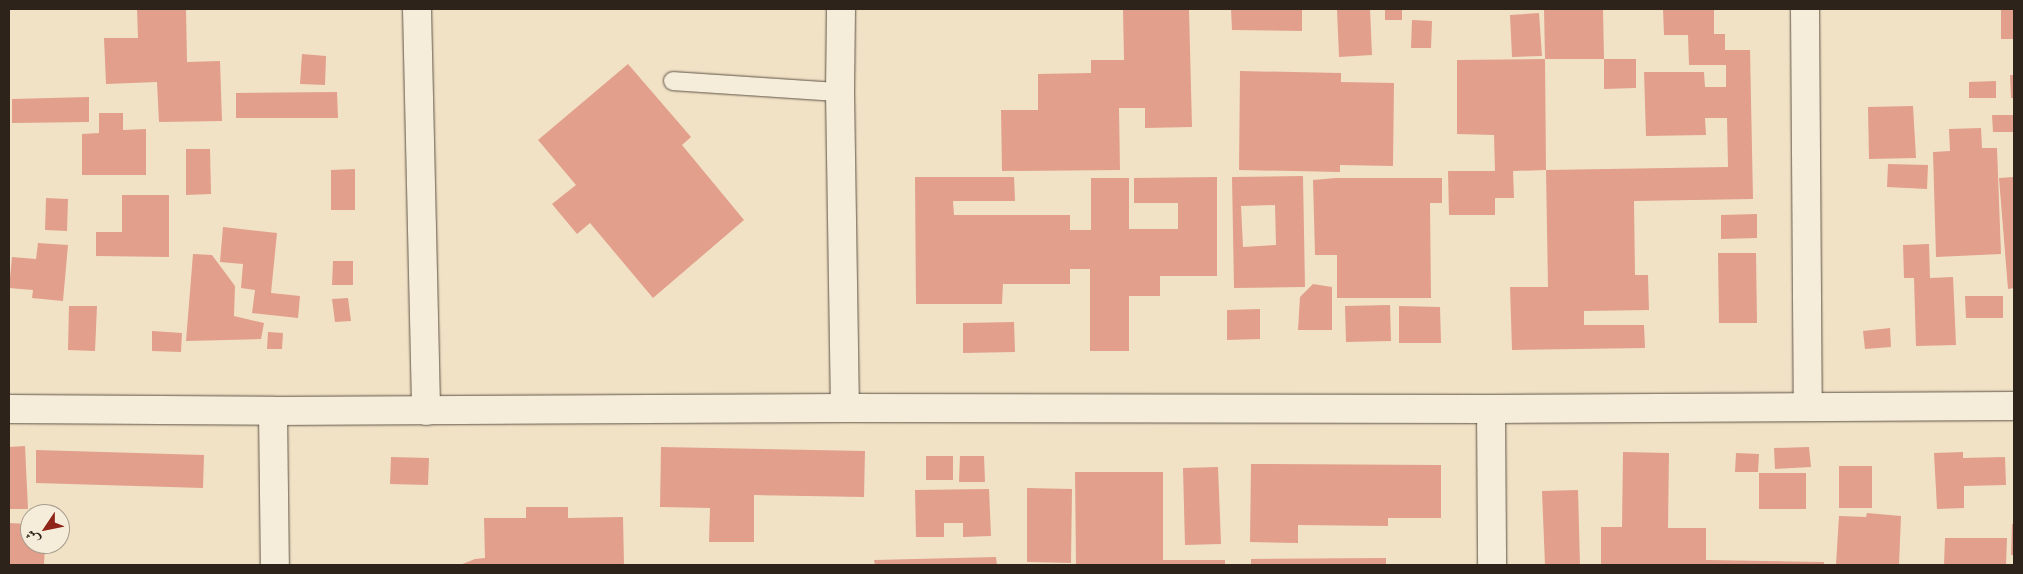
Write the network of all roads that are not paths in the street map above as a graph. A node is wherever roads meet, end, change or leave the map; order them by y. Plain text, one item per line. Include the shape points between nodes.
1 (417, 9) edge
2 (841, 9) edge
3 (1805, 9) edge
4 (673, 81) dead end
5 (840, 92) junction
6 (2014, 406) edge
7 (1808, 407) junction
8 (845, 408) junction
9 (9, 409) edge
10 (1491, 409) junction
11 (426, 411) junction
12 (273, 412) junction
13 (275, 565) edge
14 (1492, 565) edge

1 - 11 street
2 - 5 street
3 - 7 street
4 - 5 lane
5 - 8 street
6 - 7 street
7 - 10 street
8 - 10 street
8 - 11 street
9 - 12 street
10 - 14 street
11 - 12 street
12 - 13 street

